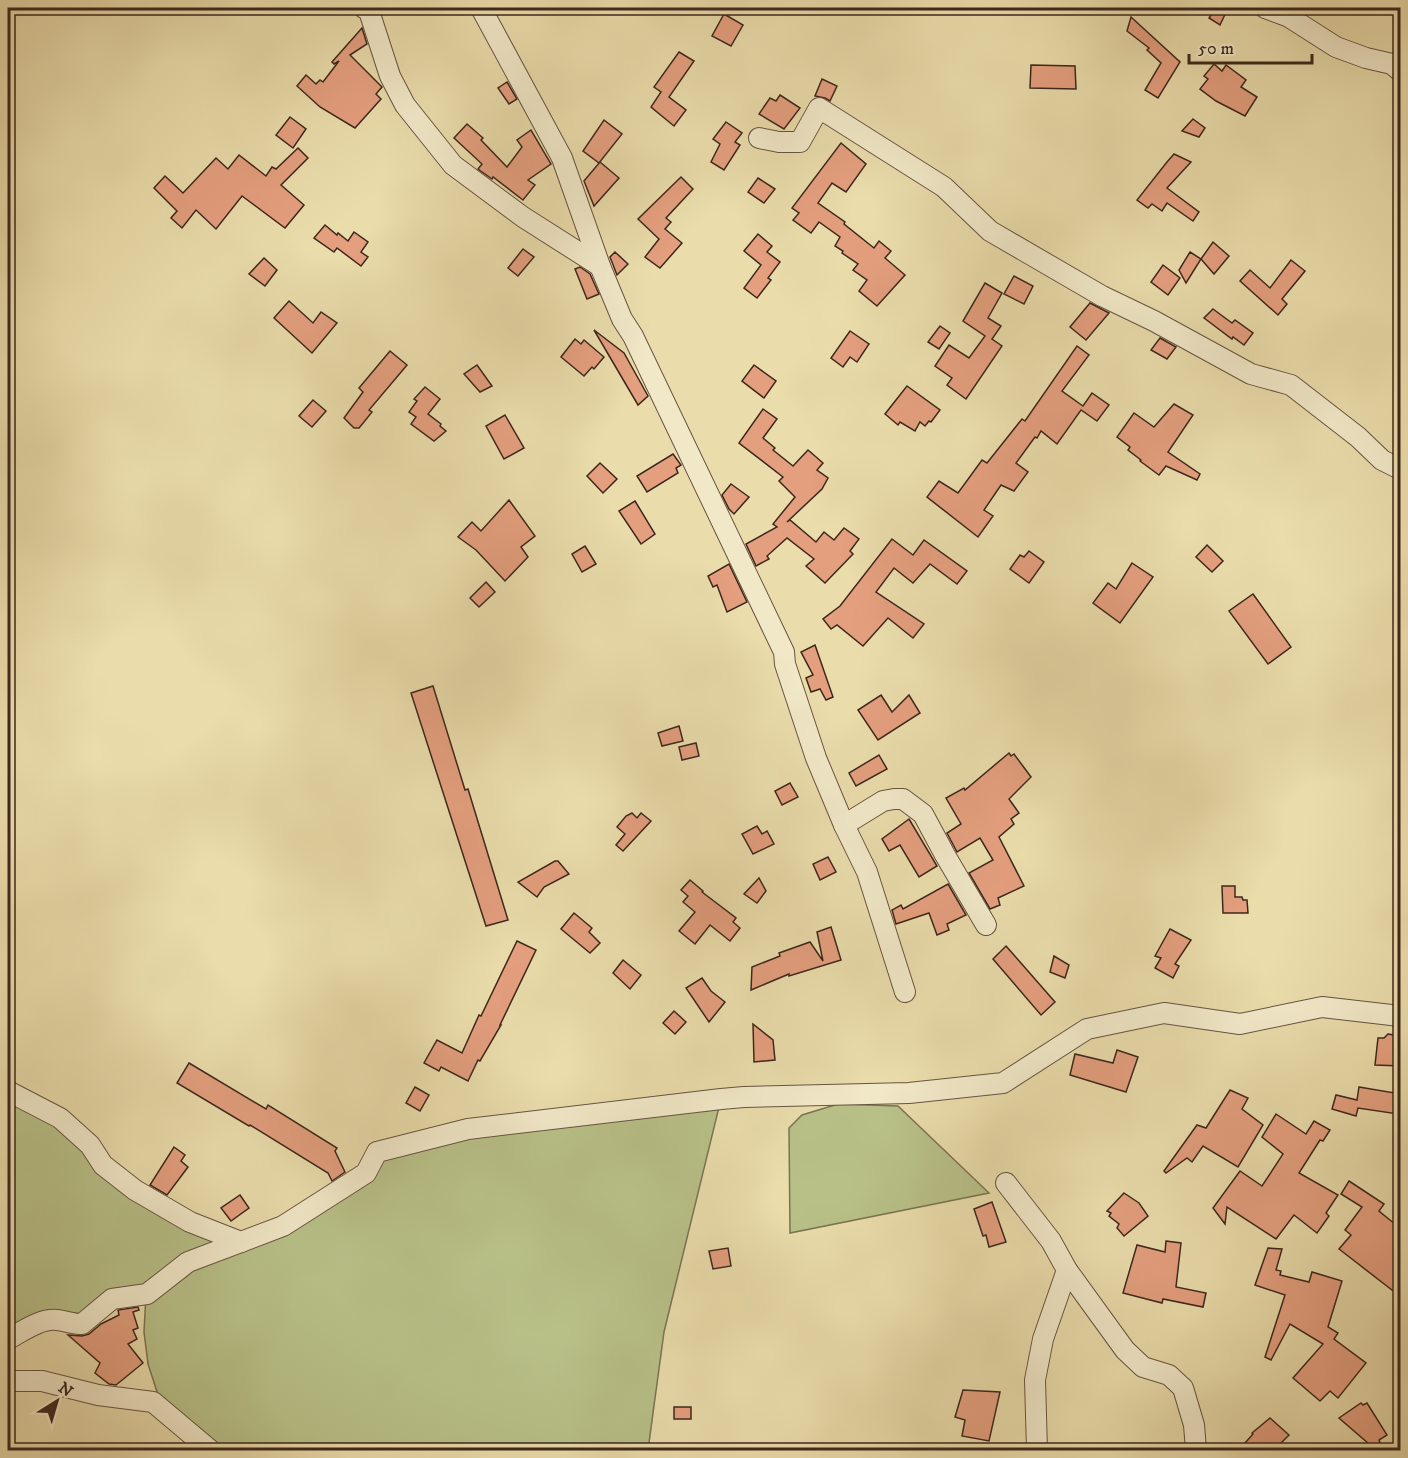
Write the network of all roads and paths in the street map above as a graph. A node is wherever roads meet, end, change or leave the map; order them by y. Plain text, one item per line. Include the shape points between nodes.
1 (364, 8) edge
2 (481, 8) edge
3 (1265, 8) edge
4 (1401, 70) edge
5 (759, 138) dead end
6 (600, 266) junction
7 (1401, 467) edge
8 (844, 825) junction
9 (986, 925) dead end
10 (905, 992) dead end
11 (1401, 1016) edge
12 (8, 1091) edge
13 (1006, 1183) dead end
14 (241, 1242) junction
15 (1067, 1270) junction
16 (8, 1339) edge
17 (8, 1381) edge
18 (210, 1450) edge
19 (1037, 1450) edge
20 (1196, 1450) edge

1 - 6 street via 369,11 390,76 405,105 453,165 523,217
2 - 6 street via 562,158
3 - 4 street via 1288,17 1336,47
5 - 7 street via 800,142 819,108 944,187 990,231 1102,296 1251,374 1291,385 1382,460
6 - 8 street via 622,320 784,652 816,758
8 - 9 street via 883,801 903,799 923,814
8 - 10 street via 867,872
11 - 14 street via 1322,1007 1240,1024 1164,1013 1087,1029 1003,1083 909,1093 744,1097 468,1129 377,1152 366,1173 283,1226
12 - 14 street via 60,1118 90,1145 103,1166 135,1190 190,1222
13 - 15 street via 1051,1241
14 - 16 street via 188,1262 147,1294 112,1299 82,1324 44,1320
15 - 19 street via 1043,1339 1035,1380
15 - 20 street via 1125,1350 1143,1367 1169,1375 1183,1388 1194,1425
17 - 18 street via 42,1381 98,1395 153,1402

